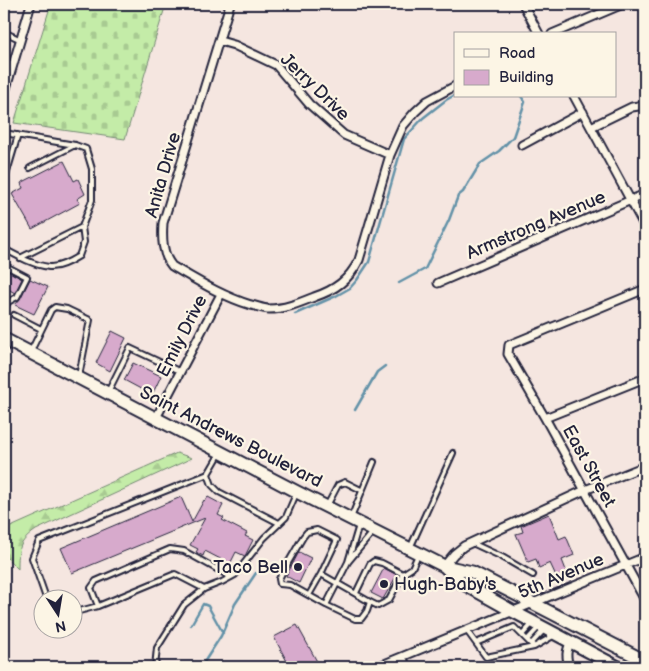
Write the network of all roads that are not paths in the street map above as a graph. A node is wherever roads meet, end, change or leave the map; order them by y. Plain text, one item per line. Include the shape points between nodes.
1 (32, 4) edge
2 (230, 4) edge
3 (523, 4) edge
4 (622, 4) edge
5 (4, 32) edge
6 (538, 32) edge
7 (557, 32) edge
8 (20, 40) junction
9 (220, 41) junction
10 (454, 87) edge
11 (4, 95) edge
12 (575, 98) edge
13 (645, 104) edge
14 (583, 112) junction
15 (591, 127) junction
16 (4, 132) edge
17 (18, 135) junction
18 (522, 144) dead end
19 (75, 145) junction
20 (390, 155) junction
21 (30, 168) dead end
22 (4, 182) edge
23 (645, 194) edge
24 (630, 200) junction
25 (82, 227) junction
26 (645, 227) edge
27 (4, 249) edge
28 (20, 258) junction
29 (4, 265) edge
30 (438, 283) dead end
31 (645, 289) edge
32 (220, 294) junction
33 (6, 301) edge
34 (4, 309) edge
35 (14, 316) dead end
36 (41, 329) junction
37 (6, 344) edge
38 (30, 353) junction
39 (181, 372) junction
40 (79, 378) junction
41 (645, 378) edge
42 (108, 394) junction
43 (156, 418) junction
44 (545, 418) junction
45 (220, 452) junction
46 (453, 453) dead end
47 (374, 462) dead end
48 (645, 466) edge
49 (208, 474) junction
50 (361, 490) junction
51 (585, 490) junction
52 (297, 492) junction
53 (327, 506) junction
54 (355, 520) junction
55 (280, 523) junction
56 (375, 531) junction
57 (472, 543) junction
58 (414, 551) junction
59 (645, 557) edge
60 (348, 562) junction
61 (627, 565) junction
62 (444, 566) junction
63 (321, 574) junction
64 (403, 574) junction
65 (533, 575) dead end
66 (231, 577) junction
67 (338, 583) junction
68 (42, 588) edge
69 (204, 589) junction
70 (356, 593) junction
71 (309, 595) junction
72 (645, 600) edge
73 (370, 602) junction
74 (533, 604) junction
75 (326, 605) junction
76 (98, 606) junction
77 (82, 611) edge
78 (514, 612) junction
79 (544, 628) junction
80 (467, 631) junction
81 (522, 635) junction
82 (527, 640) junction
83 (571, 641) junction
84 (476, 643) junction
85 (532, 645) junction
86 (403, 658) junction
87 (645, 660) edge
88 (4, 663) edge
89 (155, 666) edge
90 (6, 667) edge
91 (126, 667) edge
92 (377, 667) edge
93 (406, 667) edge
94 (569, 667) edge
95 (618, 667) edge

1 - 8 street
2 - 9 street, Anita Drive
3 - 6 street
4 - 7 street
5 - 8 lane
8 - 11 street
9 - 20 street, Jerry Drive via 276,65 309,104 344,135
9 - 32 street, Anita Drive via 162,234 167,260 172,266
10 - 20 street, Anita Drive via 427,101 415,112 403,126
12 - 14 street
13 - 15 street
14 - 15 street
14 - 18 street
15 - 24 street
16 - 17 lane
17 - 19 lane
17 - 22 lane
19 - 21 lane
19 - 25 lane via 86,149 92,169 92,200
20 - 32 street, Anita Drive via 359,260 345,281 312,298 267,310
23 - 24 street, Armstrong Avenue
24 - 26 street
24 - 30 street, Armstrong Avenue
25 - 28 lane
25 - 28 lane via 84,242 79,256 66,263 50,267
27 - 28 lane
29 - 33 lane via 27,277 17,297
31 - 44 street, East Street via 509,345 508,354
32 - 39 street, Emily Drive
33 - 34 lane
35 - 36 lane
36 - 38 lane
36 - 40 lane via 50,310 55,307 90,320
37 - 38 main road, Saint Andrews Boulevard
38 - 40 main road, Saint Andrews Boulevard
39 - 42 lane via 130,348
39 - 43 street, Emily Drive
40 - 42 main road, Saint Andrews Boulevard
41 - 44 street
42 - 43 main road, Saint Andrews Boulevard
43 - 45 main road, Saint Andrews Boulevard
44 - 51 street, East Street
45 - 49 lane
45 - 52 main road, Saint Andrews Boulevard
46 - 58 lane
47 - 50 lane
48 - 51 street
49 - 55 lane via 212,486 219,492
49 - 68 lane via 39,541 32,558
50 - 53 lane via 345,482 338,485
50 - 54 lane
51 - 57 street
51 - 61 street, East Street
52 - 53 main road, Saint Andrews Boulevard
52 - 55 lane
53 - 54 main road, Saint Andrews Boulevard
54 - 56 main road, Saint Andrews Boulevard
54 - 60 lane
55 - 66 lane
56 - 58 main road, Saint Andrews Boulevard
56 - 60 lane
57 - 62 street via 454,554
57 - 65 lane
58 - 62 main road, Saint Andrews Boulevard
58 - 64 lane via 412,568
59 - 61 street, 5th Avenue
60 - 67 lane
61 - 72 street, East Street
61 - 74 street, 5th Avenue
62 - 74 main road, Saint Andrews Boulevard via 472,572
62 - 78 main road, Saint Andrews Boulevard via 462,583
63 - 67 lane
63 - 71 lane
63 - 71 lane via 337,540 312,530 303,537 279,579 280,584 290,585
64 - 70 lane via 374,561
64 - 73 lane via 389,600 378,606
66 - 69 lane
66 - 76 lane via 184,551 170,549 96,582 91,588
67 - 70 lane
67 - 75 lane
69 - 76 lane via 175,574
69 - 89 lane via 184,605 157,648
70 - 73 lane
71 - 75 lane
73 - 75 lane via 364,615 355,619
74 - 78 street, 5th Avenue
74 - 87 main road, Saint Andrews Boulevard
76 - 77 lane
78 - 79 main road, Saint Andrews Boulevard
78 - 80 street, 5th Avenue
79 - 81 lane
79 - 82 lane
79 - 83 main road, Saint Andrews Boulevard
79 - 85 lane
79 - 85 lane
80 - 84 lane
80 - 86 street, 5th Avenue
81 - 82 lane
81 - 84 lane via 514,627
82 - 85 lane
83 - 94 street via 566,656
83 - 95 main road, Saint Andrews Boulevard
84 - 85 lane via 486,657
86 - 92 street, 5th Avenue
86 - 93 street
88 - 90 street
89 - 91 lane

